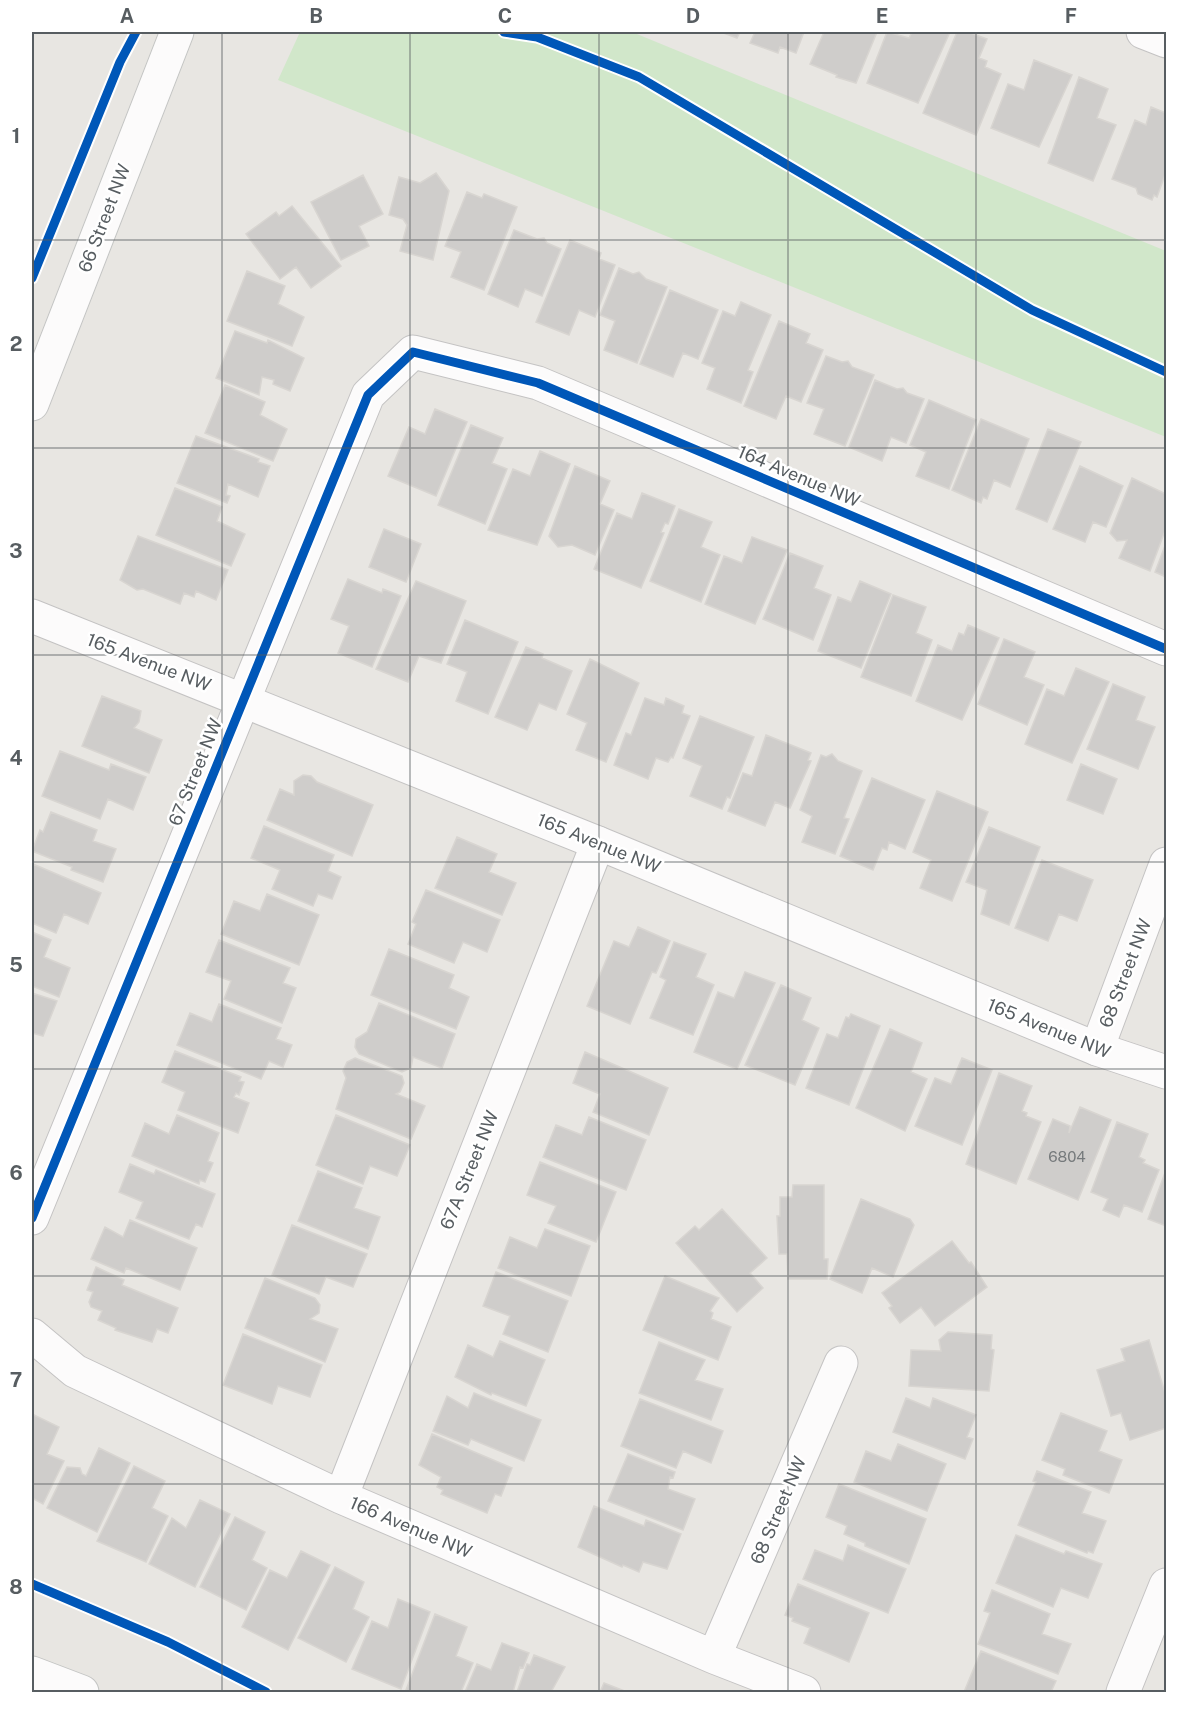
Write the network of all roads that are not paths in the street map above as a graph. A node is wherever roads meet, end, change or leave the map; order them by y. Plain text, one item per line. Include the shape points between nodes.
1 (177, 32) edge
2 (1143, 32) edge
3 (1167, 41) edge
4 (413, 352) joint
5 (32, 404) edge
6 (32, 616) edge
7 (1167, 649) edge
8 (243, 699) junction
9 (598, 843) junction
10 (1167, 864) edge
11 (1097, 1049) junction
12 (1167, 1072) edge
13 (32, 1218) edge
14 (32, 1335) edge
15 (841, 1364) dead end
16 (341, 1497) junction
17 (1167, 1585) edge
18 (714, 1658) junction
19 (32, 1673) edge
20 (82, 1692) edge
21 (804, 1692) edge
22 (1124, 1692) edge

1 - 5 street, 66 Street NW
2 - 3 street
4 - 7 street, 164 Avenue NW via 538,383
4 - 8 street, 67 Street NW via 368,395
6 - 8 street, 165 Avenue NW
8 - 9 street, 165 Avenue NW
8 - 13 street, 67 Street NW
9 - 11 street, 165 Avenue NW
9 - 16 street, 67A Street NW
10 - 11 street, 68 Street NW
11 - 12 street, 165 Avenue NW
14 - 16 street, 166 Avenue NW via 75,1371
15 - 18 street, 68 Street NW
16 - 18 street, 166 Avenue NW
17 - 22 street
18 - 21 street, 166 Avenue NW
19 - 20 street

